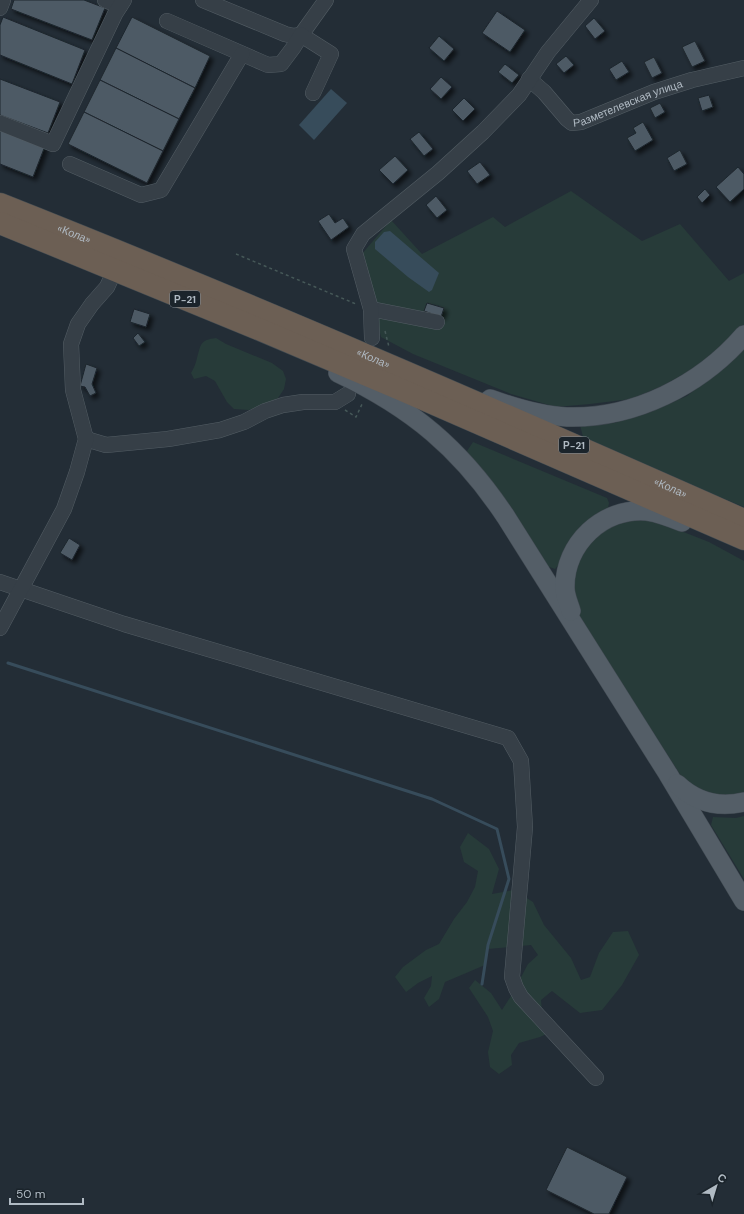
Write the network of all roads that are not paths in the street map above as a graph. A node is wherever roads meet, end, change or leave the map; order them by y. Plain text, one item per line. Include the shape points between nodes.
1 (3, 0) edge
2 (105, 0) edge
3 (203, 0) edge
4 (326, 0) edge
5 (591, 0) edge
6 (122, 3) edge
7 (0, 8) edge
8 (167, 21) dead end
9 (301, 34) junction
10 (242, 54) junction
11 (744, 68) edge
12 (529, 79) junction
13 (313, 93) dead end
14 (0, 123) edge
15 (70, 164) dead end
16 (0, 204) edge
17 (0, 223) edge
18 (115, 270) junction
19 (371, 310) junction
20 (437, 322) dead end
21 (256, 328) junction
22 (744, 335) edge
23 (372, 338) dead end
24 (404, 371) junction
25 (348, 394) dead end
26 (86, 439) junction
27 (744, 520) edge
28 (744, 539) edge
29 (744, 547) edge
30 (0, 582) edge
31 (22, 590) junction
32 (0, 628) edge
33 (578, 630) junction
34 (668, 774) junction
35 (744, 802) edge
36 (744, 901) edge
37 (596, 1078) dead end

1 - 7 street
2 - 6 street
3 - 9 street via 285,34
4 - 9 street
5 - 12 street
6 - 14 street via 54,144
8 - 10 street
9 - 10 street via 281,64 268,65
9 - 13 street via 331,54
10 - 15 street via 161,190 141,195
11 - 12 street, Разметелевская улица via 654,92 581,122 572,123
12 - 19 street via 519,95 483,132 438,173 363,234 354,249
16 - 24 highway, «Кола» / Р-21
17 - 18 highway, «Кола» / Р-21
18 - 21 highway, «Кола» / Р-21
18 - 26 street via 107,287 78,324 71,344 73,390
19 - 20 street
19 - 23 street
21 - 28 highway, «Кола» / Р-21 via 509,435
21 - 33 main road via 291,353 388,400 415,418 448,446 496,501
22 - 24 main road via 710,368 680,388 639,405 589,416 556,416 524,410
24 - 27 highway, «Кола» / Р-21
25 - 26 street via 335,402 283,405 220,430 168,439 106,445
26 - 31 street via 64,509
29 - 33 main road via 665,515 646,511 610,518 583,538 568,564 565,587
30 - 31 street
31 - 32 street
31 - 37 street via 124,624 508,738 521,761 525,827 512,977 521,997
33 - 34 main road
34 - 35 main road via 685,791 704,801 718,804
34 - 36 main road

